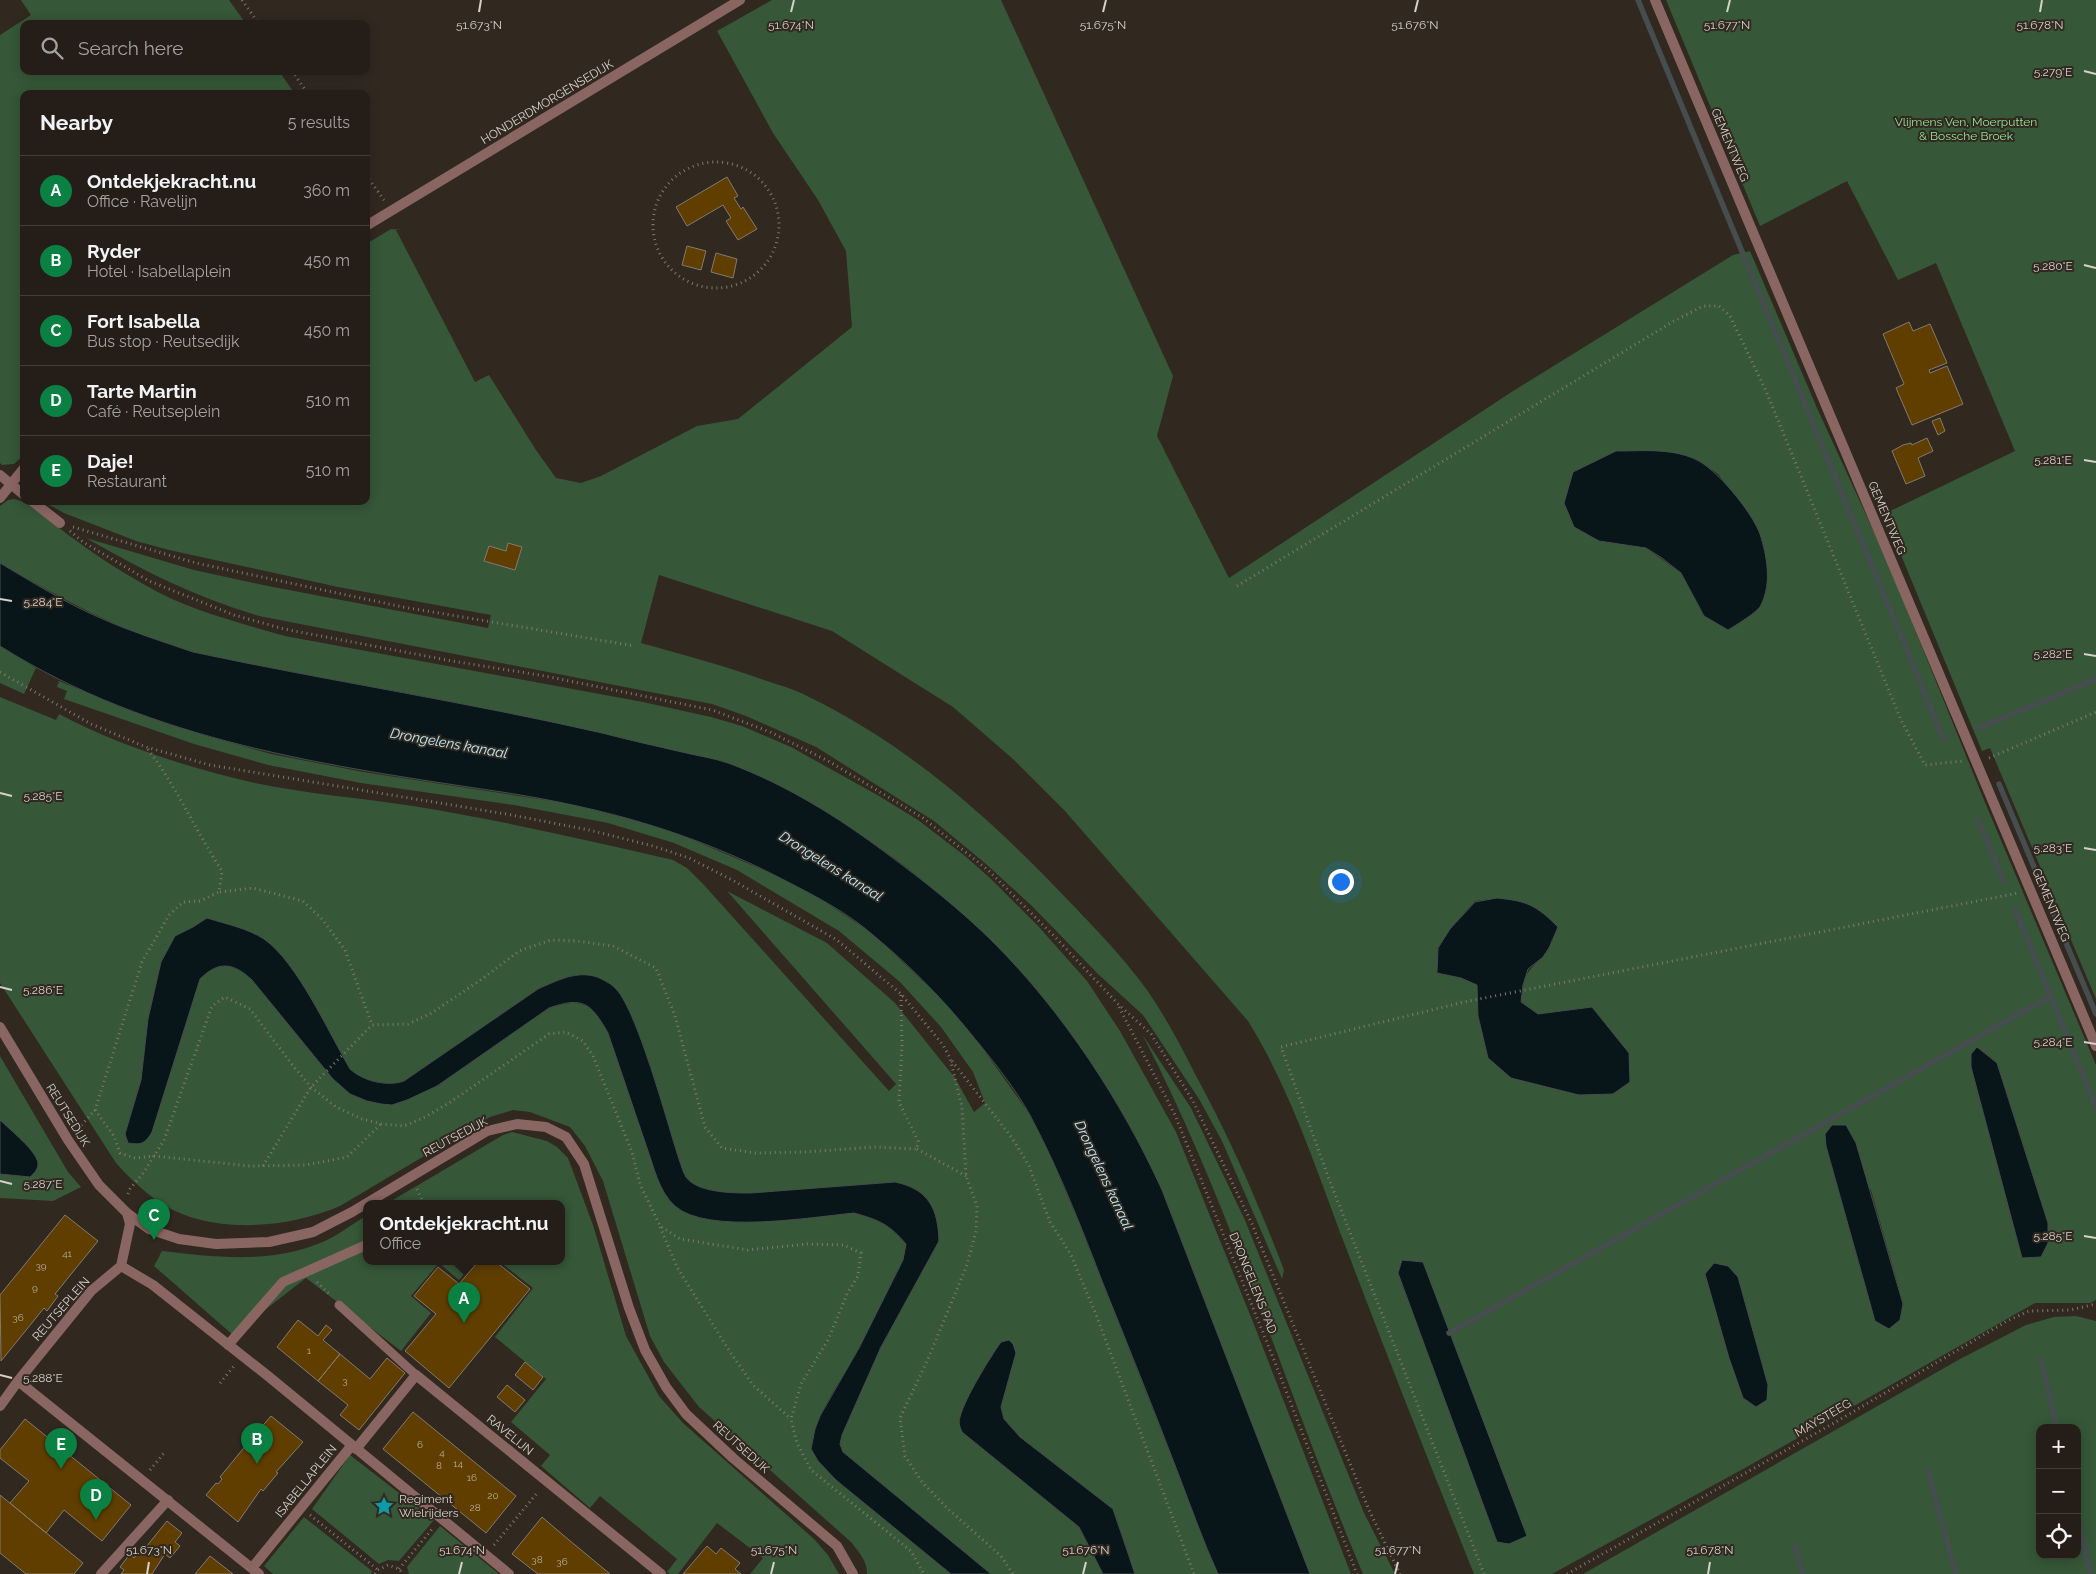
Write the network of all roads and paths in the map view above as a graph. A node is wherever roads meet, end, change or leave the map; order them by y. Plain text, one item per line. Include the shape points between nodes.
1 (242, 0) edge
2 (740, 0) edge
3 (1655, 0) edge
4 (256, 20) edge
5 (295, 75) edge
6 (305, 90) edge
7 (370, 180) edge
8 (392, 210) junction
9 (370, 224) edge
10 (701, 288) joint
11 (20, 473) edge
12 (0, 475) edge
13 (10, 484) junction
14 (20, 492) edge
15 (0, 498) edge
16 (37, 505) edge
17 (60, 523) junction
18 (1237, 586) dead end
19 (635, 646) dead end
20 (0, 672) edge
21 (2096, 712) edge
22 (146, 747) junction
23 (1976, 760) junction
24 (2031, 890) junction
25 (220, 892) junction
26 (901, 994) junction
27 (1118, 1004) junction
28 (372, 1024) junction
29 (0, 1027) edge
30 (2096, 1046) edge
31 (950, 1058) junction
32 (311, 1087) junction
33 (95, 1110) junction
34 (382, 1124) junction
35 (68, 1140) junction
36 (917, 1149) junction
37 (154, 1156) junction
38 (263, 1166) junction
39 (966, 1176) junction
40 (372, 1200) edge
41 (363, 1205) edge
42 (127, 1213) junction
43 (660, 1226) junction
44 (363, 1246) edge
45 (120, 1266) junction
46 (307, 1270) junction
47 (2096, 1304) edge
48 (340, 1305) joint
49 (228, 1345) junction
50 (243, 1356) junction
51 (416, 1375) junction
52 (18, 1381) junction
53 (220, 1383) dead end
54 (0, 1406) edge
55 (791, 1419) junction
56 (354, 1447) junction
57 (164, 1453) dead end
58 (142, 1480) junction
59 (547, 1481) junction
60 (168, 1500) junction
61 (300, 1508) junction
62 (442, 1518) junction
63 (486, 1555) junction
64 (399, 1569) junction
65 (378, 1570) junction
66 (256, 1572) edge
67 (101, 1574) edge
68 (376, 1574) edge
69 (403, 1574) edge
70 (509, 1574) edge
71 (661, 1574) edge
72 (853, 1574) edge
73 (924, 1574) edge
74 (1013, 1574) edge
75 (1194, 1574) edge
76 (1357, 1574) edge
77 (1400, 1574) edge
78 (1484, 1574) edge
79 (1567, 1574) edge

1 - 4 path
2 - 8 street, HONDERDMORGENSEDIJK
3 - 23 street, GEMENTWEG
5 - 6 path
7 - 8 path
8 - 9 street, HONDERDMORGENSEDIJK
10 - 10 path via 728,287 753,275 767,264 777,238 778,217 772,195 752,172 732,163 698,163 671,179 655,204 652,226 661,258 678,276
11 - 13 street
12 - 13 street
13 - 14 street
13 - 15 street
16 - 17 street
17 - 19 path via 196,563 403,607
17 - 27 path via 83,542 149,581 234,615 284,629 712,710 770,732 830,762 923,818 989,871
18 - 23 path via 1674,321 1703,306 1719,306 1730,316 1766,391 1901,720 1924,765
20 - 22 path via 91,724
21 - 23 path via 1988,759
22 - 25 path via 164,770 222,871
22 - 26 path via 210,765 589,830 689,858 837,940
23 - 24 street, GEMENTWEG
24 - 30 street, GEMENTWEG
24 - 78 path via 1464,1002 1282,1047 1329,1179
25 - 28 path via 253,888 303,901 322,919 345,950
25 - 33 path via 200,901 183,902 164,923 142,962 133,986
26 - 31 path via 944,1046
26 - 36 path via 899,1102 918,1141
27 - 76 path, DRONGELENS PAD via 1182,1132
27 - 77 path via 1151,1034 1193,1101 1226,1166 1369,1510
28 - 32 path
28 - 36 path via 408,1024 430,1014 519,951 551,940 613,946 656,968 675,1016 705,1127 722,1148 755,1152 875,1147
29 - 35 street, REUTSEDIJK
31 - 39 path via 962,1106
31 - 75 path via 1012,1138 1029,1166 1050,1222 1070,1253 1095,1312
32 - 34 path via 336,1107
32 - 37 path via 250,1009 225,997 212,1006 171,1123
32 - 38 path
33 - 35 path
33 - 37 path via 114,1136 120,1153 135,1158
34 - 38 path via 347,1157 306,1165
34 - 43 path via 404,1126 425,1117 550,1034 566,1032 583,1040 594,1056 632,1152 640,1184
35 - 42 street, REUTSEDIJK via 99,1185
36 - 39 path
37 - 38 path
37 - 42 path via 130,1188
39 - 74 path via 977,1206 976,1231 967,1265 900,1418 905,1456 922,1482 1001,1556
40 - 72 street, REUTSEDIJK via 487,1131 517,1124 546,1127 566,1138 584,1164 629,1308 666,1387 686,1414 733,1458 837,1546
41 - 42 street, REUTSEDIJK via 313,1232 269,1242 216,1244 179,1239 148,1228
42 - 45 street via 130,1224
43 - 55 path via 676,1267 730,1352 753,1385
43 - 55 path via 680,1239 748,1250 807,1244 843,1245 861,1253 858,1276 828,1340 801,1384
44 - 46 street
45 - 49 street via 153,1285
45 - 52 street, REUTSEPLEIN via 91,1291
46 - 48 path
46 - 49 street via 284,1282
47 - 79 path, MAYSTEEG via 2070,1310 2030,1311 2008,1321
48 - 51 lane
49 - 50 street
50 - 53 path
50 - 56 street
51 - 56 street
51 - 59 street, RAVELIJN
52 - 54 street, REUTSEPLEIN
52 - 58 street
55 - 73 path via 797,1443 812,1470 911,1551
56 - 61 street, ISABELLAPLEIN
56 - 62 street, ISABELLAPLEIN
57 - 58 path
58 - 60 street
59 - 63 path
59 - 71 street, RAVELIJN
60 - 66 street
60 - 67 street
61 - 65 path
61 - 66 street, ISABELLAPLEIN
62 - 63 street, ISABELLAPLEIN
62 - 64 path
63 - 70 street, ISABELLAPLEIN
64 - 65 path via 388,1565
64 - 69 path
65 - 68 path

